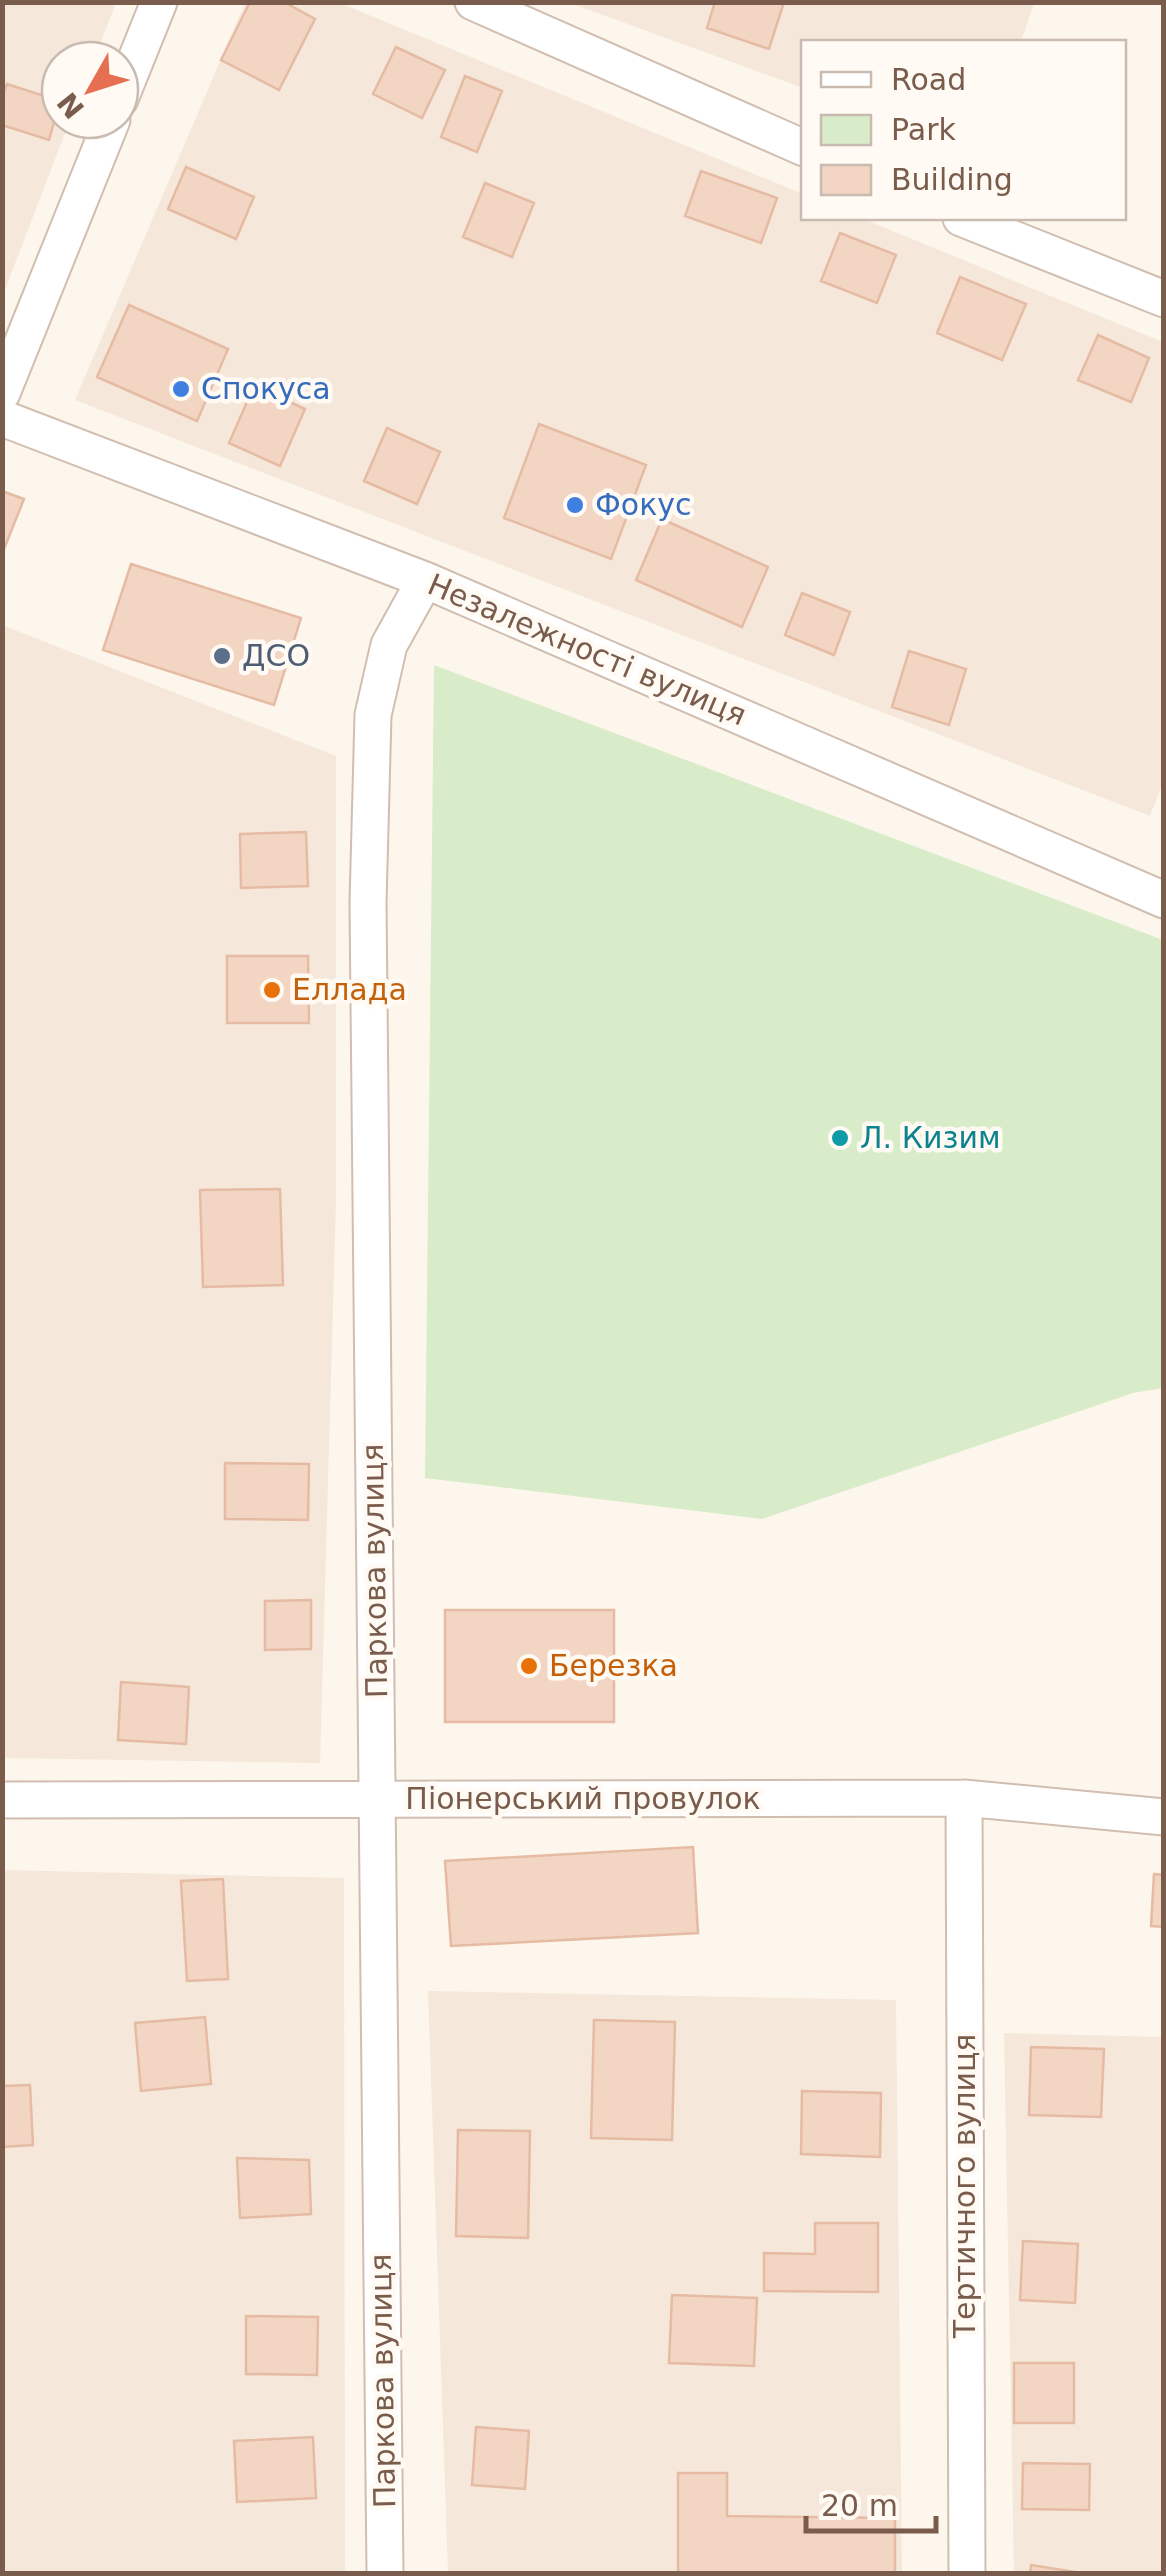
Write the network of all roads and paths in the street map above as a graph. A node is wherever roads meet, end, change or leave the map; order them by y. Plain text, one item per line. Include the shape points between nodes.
1 (159, 2) edge
2 (473, 2) edge
3 (140, 50) edge
4 (104, 140) edge
5 (801, 147) edge
6 (966, 220) edge
7 (1164, 299) edge
8 (2, 393) edge
9 (2, 418) edge
10 (425, 580) junction
11 (1164, 900) edge
12 (964, 1798) junction
13 (2, 1800) edge
14 (377, 1800) junction
15 (1164, 1816) edge
16 (385, 2574) edge
17 (967, 2574) edge

1 - 3 street
2 - 5 street
4 - 8 street
6 - 7 street
9 - 10 street, Незалежності вулиця
10 - 11 street, Незалежності вулиця
10 - 14 street, Паркова вулиця via 389,644 373,715 368,904
12 - 14 street, Піонерський провулок
12 - 15 street, Піонерський провулок
12 - 17 street, Тертичного вулиця
13 - 14 street, Піонерський провулок
14 - 16 street, Паркова вулиця

